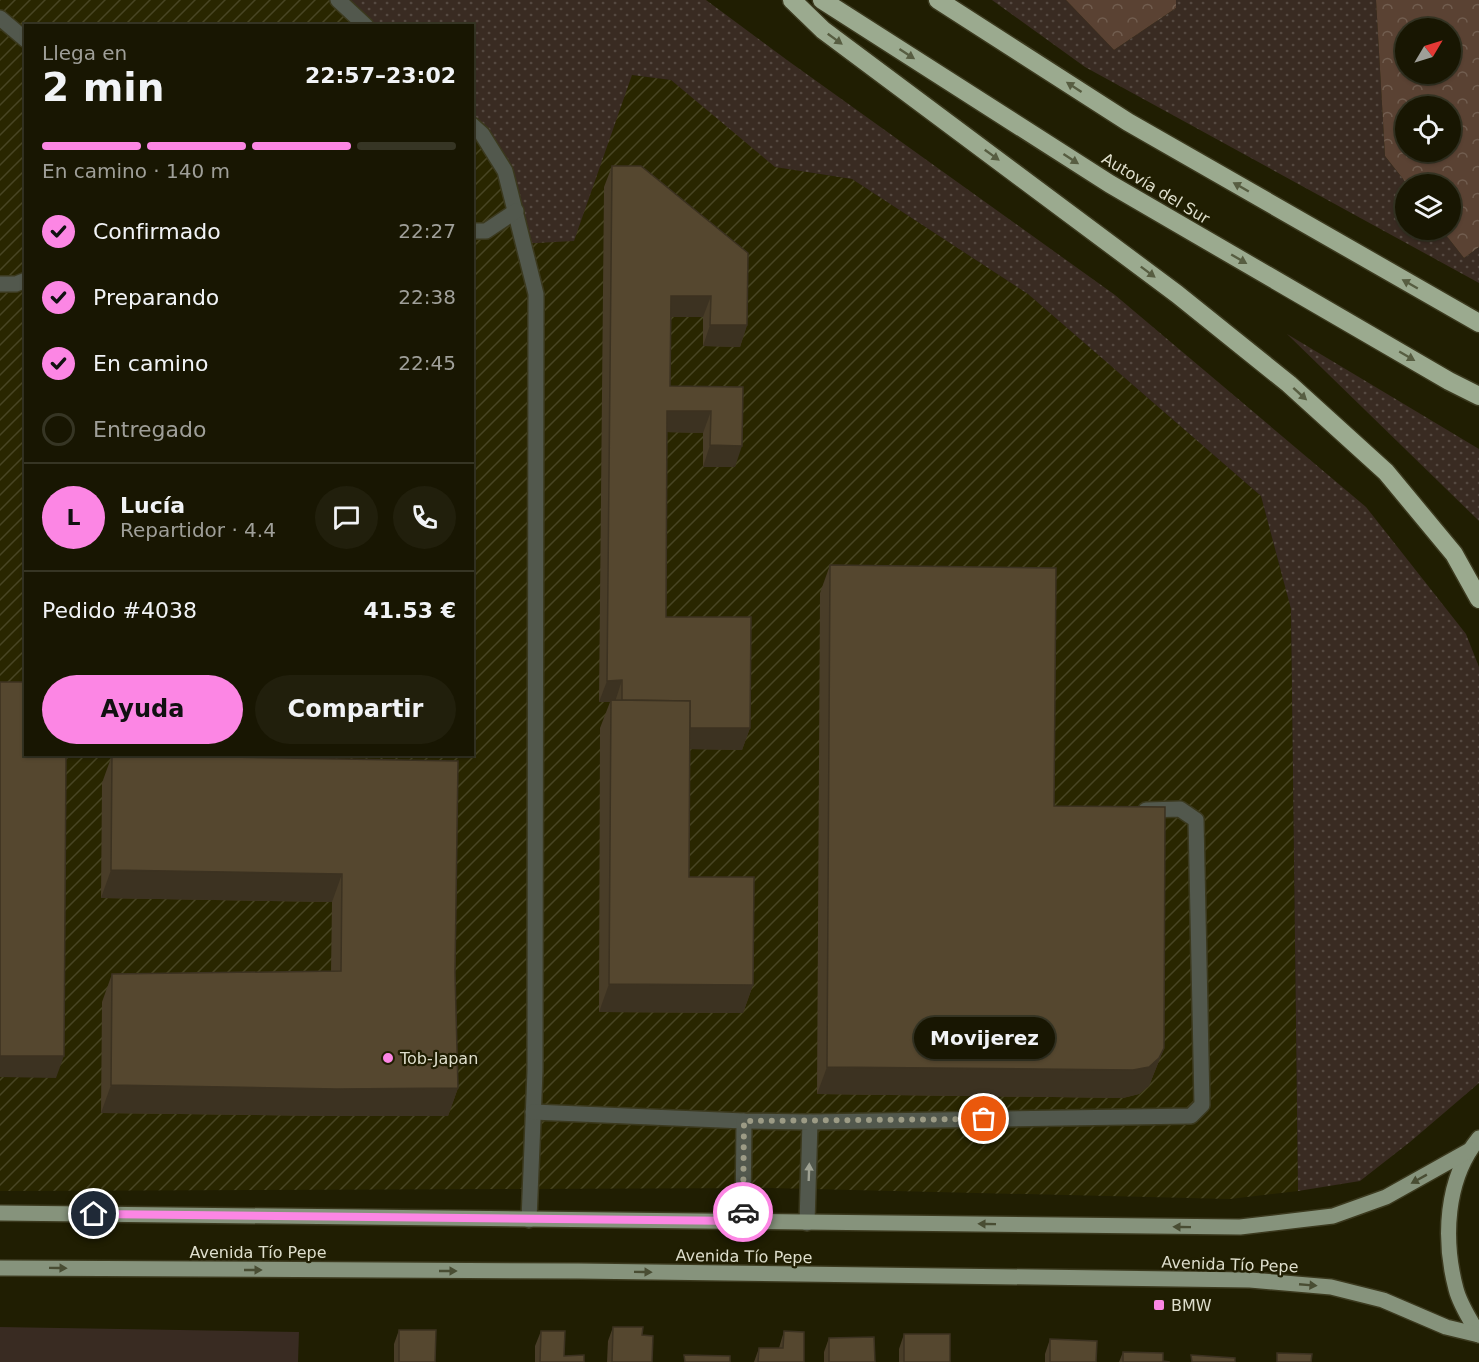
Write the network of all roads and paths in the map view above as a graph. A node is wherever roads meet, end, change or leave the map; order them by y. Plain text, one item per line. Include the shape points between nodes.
1 (338, 0) edge
2 (792, 0) edge
3 (822, 0) edge
4 (938, 0) edge
5 (0, 18) edge
6 (364, 24) edge
7 (24, 38) edge
8 (474, 127) edge
9 (516, 211) junction
10 (474, 231) edge
11 (24, 281) edge
12 (0, 284) edge
13 (1479, 323) edge
14 (1479, 396) edge
15 (1479, 599) edge
16 (1135, 810) edge
17 (533, 1112) junction
18 (744, 1121) junction
19 (810, 1122) junction
20 (1474, 1144) edge
21 (0, 1213) edge
22 (529, 1220) junction
23 (743, 1221) junction
24 (807, 1222) junction
25 (0, 1268) edge
26 (1479, 1335) edge

1 - 6 street
2 -> 15 highway via 823,30 1177,294 1289,384 1386,472 1454,554
3 -> 14 highway, Autovía del Sur via 1110,184
13 -> 4 highway via 1128,122
5 - 7 street
8 - 9 street via 505,171
9 - 10 street via 486,231
9 - 17 street via 536,294
11 - 12 street
16 - 19 street via 1180,809 1196,820 1202,1105 1197,1111 1191,1116
17 - 18 street
17 - 22 street
18 - 19 street
18 - 23 street
24 -> 19 street
20 -> 24 main road, Avenida Tío Pepe via 1386,1197 1332,1216 1240,1227
20 - 26 main road via 1452,1195 1448,1243 1456,1292
21 - 22 main road, Avenida Tío Pepe
22 - 23 main road, Avenida Tío Pepe
23 - 24 main road, Avenida Tío Pepe
25 -> 26 main road, Avenida Tío Pepe via 1250,1280 1331,1287 1383,1300 1446,1327

